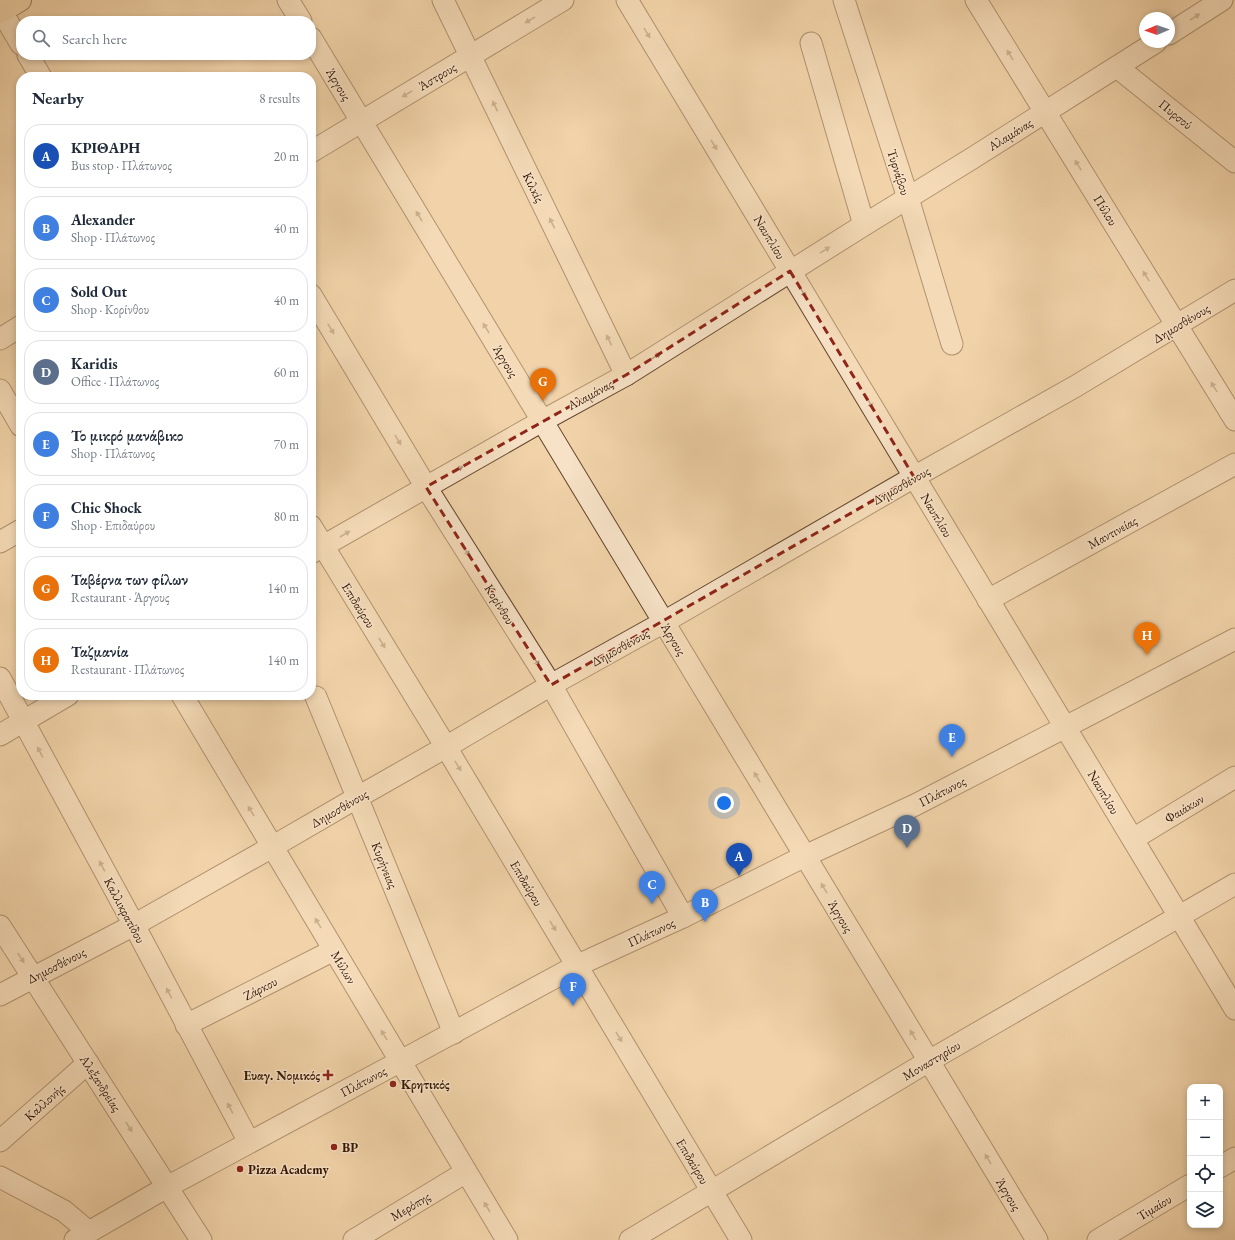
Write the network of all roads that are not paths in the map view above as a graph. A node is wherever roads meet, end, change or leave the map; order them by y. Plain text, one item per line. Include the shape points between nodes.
1 (20, 0) edge
2 (288, 0) edge
3 (443, 0) edge
4 (563, 0) edge
5 (627, 0) edge
6 (844, 0) edge
7 (976, 0) edge
8 (1222, 0) edge
9 (0, 11) edge
10 (298, 16) edge
11 (1175, 30) edge
12 (16, 36) edge
13 (812, 43) dead end
14 (316, 46) edge
15 (1147, 48) edge
16 (470, 56) junction
17 (31, 60) edge
18 (1117, 67) junction
19 (38, 72) edge
20 (1045, 112) junction
21 (362, 122) junction
22 (316, 149) edge
23 (1235, 162) edge
24 (908, 198) junction
25 (864, 225) junction
26 (790, 271) junction
27 (1235, 290) edge
28 (316, 303) edge
29 (1176, 325) junction
30 (16, 329) edge
31 (0, 339) edge
32 (952, 344) dead end
33 (626, 375) junction
34 (0, 390) edge
35 (16, 417) edge
36 (1235, 420) edge
37 (542, 421) junction
38 (1235, 464) edge
39 (914, 477) junction
40 (426, 487) junction
41 (16, 533) edge
42 (0, 542) edge
43 (317, 550) edge
44 (988, 600) junction
45 (664, 622) junction
46 (1235, 639) edge
47 (0, 678) edge
48 (551, 685) junction
49 (316, 697) dead end
50 (59, 700) edge
51 (185, 700) edge
52 (23, 721) junction
53 (1066, 728) junction
54 (0, 735) edge
55 (446, 747) junction
56 (1235, 777) edge
57 (358, 797) junction
58 (1133, 839) junction
59 (272, 847) junction
60 (805, 856) junction
61 (1235, 884) edge
62 (683, 917) junction
63 (1179, 917) junction
64 (134, 925) junction
65 (0, 926) edge
66 (334, 950) junction
67 (576, 966) junction
68 (33, 977) junction
69 (0, 995) edge
70 (1235, 1009) edge
71 (186, 1025) junction
72 (454, 1033) junction
73 (929, 1061) junction
74 (400, 1062) junction
75 (88, 1063) junction
76 (0, 1142) edge
77 (249, 1142) junction
78 (1235, 1158) edge
79 (1223, 1165) edge
80 (466, 1172) junction
81 (0, 1177) edge
82 (167, 1187) junction
83 (1187, 1187) edge
84 (712, 1191) junction
85 (82, 1236) edge
86 (201, 1240) edge
87 (354, 1240) edge
88 (507, 1240) edge
89 (630, 1240) edge
90 (741, 1240) edge
91 (1037, 1240) edge
92 (1098, 1240) edge

1 - 9 main road
2 - 10 street
3 - 16 street, Κιλκίς
4 -> 16 street, Άστρους
5 -> 26 street, Ναυπλίου
6 - 24 street, Τυρνάβου
20 -> 7 street, Πύλου
11 -> 8 street
9 - 12 street
13 - 25 street
14 - 21 street, Άργους
15 - 18 street, Αλαμάνας
16 -> 21 street, Άστρους
33 -> 16 street, Κιλκίς
17 - 19 street
18 - 20 street, Αλαμάνας
18 - 23 street, Πυρσού
20 - 24 street, Αλαμάνας
29 -> 20 street, Πύλου
21 - 22 street, Άστρους
37 -> 21 street, Άργους
24 - 25 street, Αλαμάνας
24 - 32 street, Τυρνάβου
26 -> 25 street, Αλαμάνας
33 -> 26 street, Αλαμάνας
26 -> 39 street, Ναυπλίου
27 - 29 street, Δημοσθένους
28 -> 40 street, Κορίνθου
36 -> 29 street, Πύλου
29 - 39 street, Δημοσθένους via 1076,386
30 - 31 street
33 - 37 street, Αλαμάνας
34 - 35 street
40 -> 37 street, Αλαμάνας
37 - 45 street, Άργους
38 - 44 street, Μαντινείας
39 - 44 street, Ναυπλίου
39 - 45 street, Δημοσθένους
43 -> 40 street, Αλαμάνας
40 -> 48 street, Κορίνθου
41 - 42 street
43 -> 55 street, Επιδαύρου
44 - 53 street, Ναυπλίου
45 - 48 street, Δημοσθένους
60 -> 45 street, Άργους
46 - 53 street, Πλάτωνος
47 - 52 street, Καλλικρατίδου
48 - 55 street, Δημοσθένους
48 - 62 street, Κορίνθου
49 - 57 street, Κυρήνειας
50 - 52 street
59 -> 51 street, Μύλων
52 - 54 street
64 -> 52 street, Καλλικρατίδου
53 - 58 street, Ναυπλίου
53 - 60 street, Πλάτωνος via 915,805
55 - 57 street, Δημοσθένους
55 -> 67 street, Επιδαύρου
56 - 58 street, Φαιάκων
57 - 59 street, Δημοσθένους
57 - 72 street, Κυρήνειας
58 - 63 street, Ναυπλίου
59 - 64 street, Δημοσθένους
66 -> 59 street, Μύλων
60 - 62 street, Πλάτωνος
73 -> 60 street, Άργους
61 - 63 street, Μοναστηρίου
62 - 67 street, Πλάτωνος
63 - 70 street, Ναυπλίου
63 - 73 street, Μοναστηρίου
64 - 68 street, Δημοσθένους
71 -> 64 street, Καλλικρατίδου
65 -> 68 street, Αλεξανδρείας
66 - 71 street, Ζάρκου
74 -> 66 street, Μύλων
67 - 72 street, Πλάτωνος
67 -> 84 street, Επιδαύρου
68 - 69 street, Δημοσθένους
68 - 75 street, Αλεξανδρείας
77 -> 71 street, Καλλικρατίδου
72 - 74 street, Πλάτωνος
73 - 84 street, Μοναστηρίου
91 -> 73 street, Άργους
74 - 77 street, Πλάτωνος
74 - 80 street, Μύλων
75 - 76 street, Καλλονής
75 -> 82 street, Αλεξανδρείας
77 - 82 street, Πλάτωνος
78 - 79 street
80 - 87 street, Μερόπης
88 -> 80 street, Μύλων
81 - 85 street via 64,1211
82 - 85 street, Πλάτωνος
82 - 86 street, Αλεξανδρείας
83 - 92 street, Τιμαίου
84 - 89 street, Μοναστηρίου
84 - 90 street, Επιδαύρου

